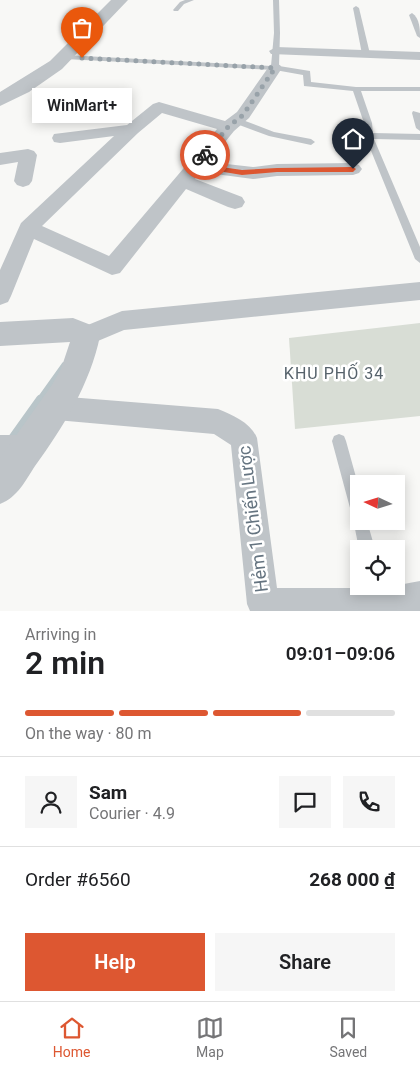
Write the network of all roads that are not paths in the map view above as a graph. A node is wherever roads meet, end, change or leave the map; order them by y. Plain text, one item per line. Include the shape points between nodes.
1 (120, 0) edge
2 (191, 0) edge
3 (276, 0) edge
4 (356, 8) dead end
5 (176, 10) dead end
6 (412, 15) dead end
7 (420, 36) edge
8 (366, 54) junction
9 (420, 56) edge
10 (65, 57) junction
11 (276, 60) junction
12 (420, 88) edge
13 (356, 90) junction
14 (0, 100) edge
15 (416, 113) dead end
16 (233, 124) junction
17 (420, 128) edge
18 (132, 129) junction
19 (370, 136) junction
20 (420, 137) edge
21 (60, 138) dead end
22 (311, 142) dead end
23 (0, 159) edge
24 (196, 166) junction
25 (353, 169) dead end
26 (23, 181) dead end
27 (183, 181) junction
28 (235, 202) dead end
29 (28, 228) junction
30 (420, 259) edge
31 (420, 292) edge
32 (0, 296) edge
33 (0, 334) edge
34 (86, 336) junction
35 (56, 408) junction
36 (339, 441) dead end
37 (13, 449) edge
38 (350, 482) edge
39 (0, 487) edge
40 (380, 595) edge
41 (420, 597) edge
42 (263, 608) edge

1 - 10 street
2 - 5 lane
3 - 11 lane
4 - 8 lane
6 - 7 lane
8 - 9 street
8 - 11 street
10 - 11 lane
10 - 14 street via 46,73
11 - 13 lane via 307,73 307,84
11 - 16 street
12 - 13 lane
13 - 19 lane
15 - 17 lane
16 - 18 street via 159,107
16 - 22 lane
16 - 24 street
18 - 21 street
18 - 29 street
19 - 20 lane
19 - 30 lane
23 - 26 street via 28,156
24 - 25 street via 253,173
24 - 27 street
27 - 28 street
27 - 29 street via 112,267
29 - 32 street
31 - 34 street via 122,321
33 - 34 street via 73,330
34 - 35 street via 84,352
35 - 37 street
35 - 42 street, Hẻm 1 Chiến Lược via 218,422 244,438
36 - 38 lane
37 - 39 street
40 - 41 street, Hẻm 1 Chiến Lược
40 - 42 street, Hẻm 1 Chiến Lược

